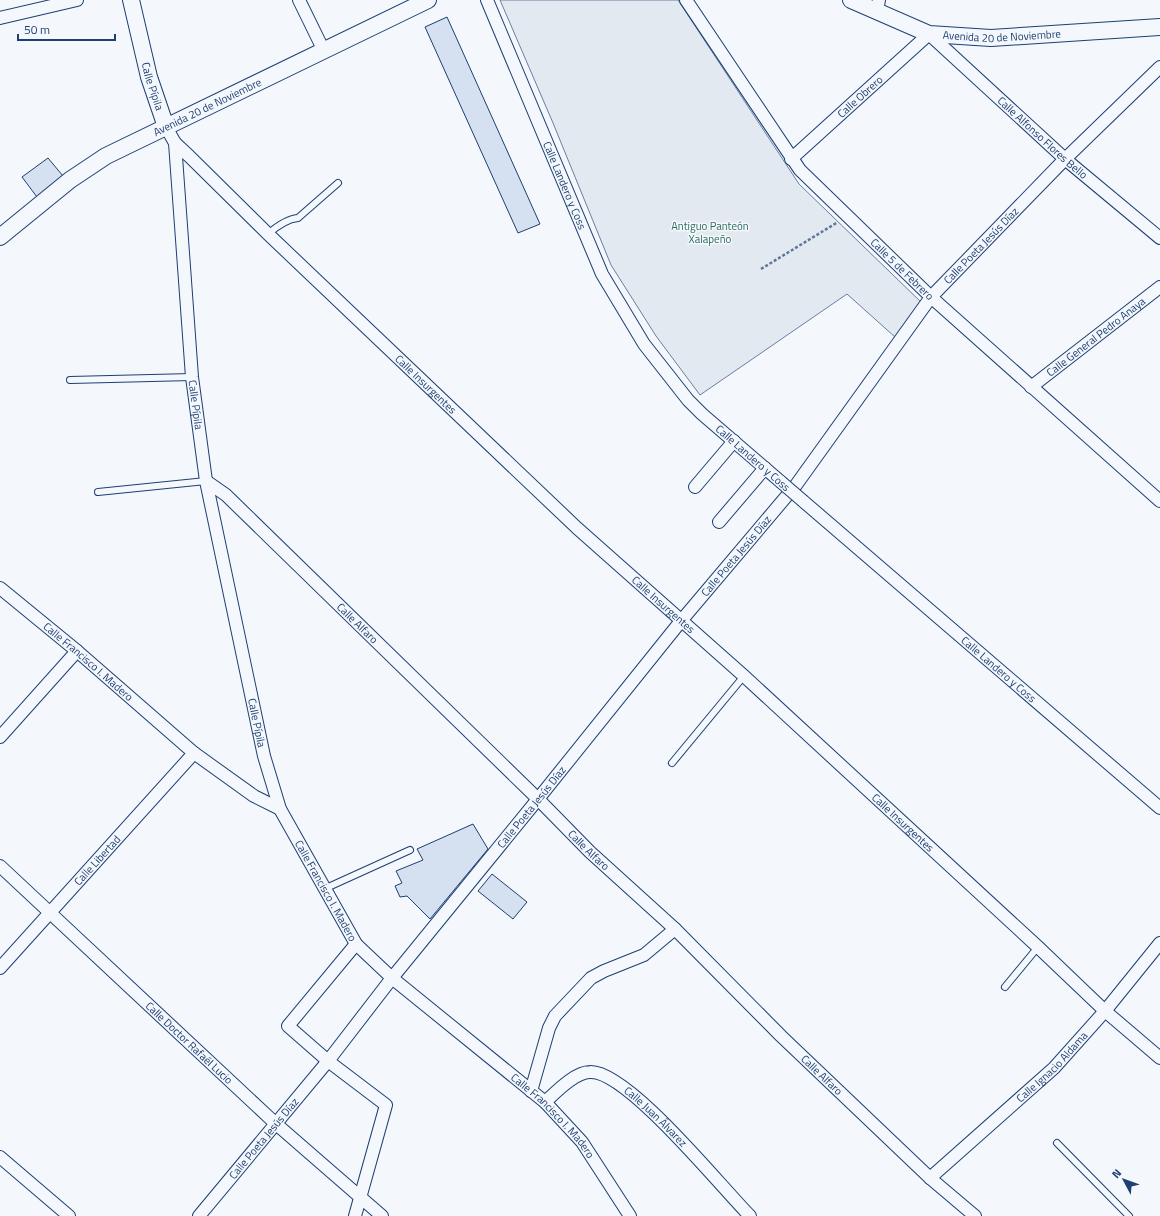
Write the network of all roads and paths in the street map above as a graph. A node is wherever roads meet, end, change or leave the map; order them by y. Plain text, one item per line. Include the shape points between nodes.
1 (77, 0) edge
2 (131, 0) edge
3 (299, 0) edge
4 (428, 0) edge
5 (487, 0) edge
6 (686, 0) edge
7 (851, 0) edge
8 (878, 5) edge
9 (0, 18) edge
10 (1160, 27) edge
11 (929, 34) junction
12 (324, 52) junction
13 (1160, 67) edge
14 (166, 127) junction
15 (174, 143) junction
16 (791, 159) junction
17 (1065, 159) junction
18 (338, 183) dead end
19 (847, 216) junction
20 (268, 234) junction
21 (0, 237) edge
22 (1160, 238) edge
23 (761, 269) dead end
24 (1160, 288) edge
25 (931, 297) junction
26 (192, 377) junction
27 (70, 380) dead end
28 (1031, 387) junction
29 (734, 441) junction
30 (765, 468) junction
31 (206, 481) junction
32 (695, 488) dead end
33 (98, 492) dead end
34 (1160, 501) edge
35 (719, 522) dead end
36 (0, 588) edge
37 (681, 621) junction
38 (77, 651) junction
39 (744, 676) junction
40 (0, 737) edge
41 (194, 753) junction
42 (672, 763) dead end
43 (538, 799) junction
44 (1160, 808) edge
45 (280, 809) junction
46 (410, 850) dead end
47 (0, 866) edge
48 (324, 889) junction
49 (49, 912) junction
50 (675, 929) junction
51 (1160, 943) edge
52 (356, 944) junction
53 (1038, 947) junction
54 (0, 968) edge
55 (392, 978) junction
56 (1005, 987) dead end
57 (1105, 1011) junction
58 (1160, 1058) edge
59 (328, 1061) junction
60 (531, 1091) junction
61 (546, 1102) junction
62 (275, 1123) junction
63 (1057, 1143) dead end
64 (0, 1157) edge
65 (930, 1178) junction
66 (360, 1196) junction
67 (69, 1216) edge
68 (199, 1216) edge
69 (355, 1216) edge
70 (382, 1216) edge
71 (630, 1216) edge
72 (750, 1216) edge
73 (975, 1216) edge
74 (1129, 1216) edge

1 - 9 street
2 - 14 main road, Calle Pípila via 149,77
3 - 12 street
4 - 12 main road, Avenida 20 de Noviembre
5 - 29 street, Calle Landero y Coss via 602,274 644,344 688,400
6 - 16 street, Calle 5 de Febrero
7 - 8 main road, Avenida 20 de Noviembre
8 - 11 main road, Avenida 20 de Noviembre
10 - 11 main road, Avenida 20 de Noviembre via 991,38
11 - 16 street, Calle Obrero
11 - 17 street, Calle Alfonso Flores Bello
12 - 14 main road, Avenida 20 de Noviembre
13 - 17 street, Calle Poeta Jesús Díaz
14 - 15 street, Calle Pípila
14 - 21 main road, Avenida 20 de Noviembre via 106,156 70,180
15 - 20 street, Calle Insurgentes
15 - 26 street, Calle Pípila
16 - 19 street, Calle 5 de Febrero
17 - 22 street, Calle Alfonso Flores Bello
17 - 25 street, Calle Poeta Jesús Díaz
18 - 20 lane via 298,218
19 - 23 path
19 - 25 street, Calle 5 de Febrero
20 - 37 street, Calle Insurgentes via 571,522
24 - 28 street, Calle General Pedro Anaya
25 - 28 street, Calle 5 de Febrero
25 - 37 street, Calle Poeta Jesús Díaz via 796,485
26 - 27 lane
26 - 31 street, Calle Pípila
28 - 34 street, Calle 5 de Febrero
29 - 30 street, Calle Landero y Coss
29 - 32 street
30 - 35 street
30 - 44 street, Calle Landero y Coss, bridge
31 - 33 lane
31 - 43 street, Calle Alfaro via 226,495
31 - 45 street, Calle Pípila via 264,756
36 - 38 street, Calle Francisco I. Madero
37 - 39 street, Calle Insurgentes
37 - 43 street, Calle Poeta Jesús Díaz
38 - 40 street
38 - 41 street, Calle Francisco I. Madero
39 - 42 lane
39 - 53 street, Calle Insurgentes
41 - 45 street, Calle Francisco I. Madero via 254,796
41 - 49 street, Calle Libertad
43 - 50 street, Calle Alfaro via 590,852
43 - 55 street, Calle Poeta Jesús Díaz
45 - 48 street, Calle Francisco I. Madero
46 - 48 lane
47 - 49 street, Calle Doctor Rafaél Lucio
48 - 52 street, Calle Francisco I. Madero
49 - 54 street, Calle Libertad
49 - 62 street, Calle Doctor Rafaél Lucio
50 - 60 street via 644,955 591,978 555,1016 549,1028
50 - 65 street, Calle Alfaro via 781,1036
51 - 57 street, Calle Ignacio Aldama
52 - 55 street, Calle Francisco I. Madero
52 - 59 street via 288,1026
53 - 56 lane
53 - 57 street, Calle Insurgentes
55 - 59 street, Calle Poeta Jesús Díaz
55 - 60 street, Calle Francisco I. Madero
57 - 58 street, Calle Insurgentes
57 - 65 street, Calle Ignacio Aldama via 1054,1068
59 - 62 street, Calle Poeta Jesús Díaz
59 - 66 street via 386,1105
60 - 61 street, Calle Francisco I. Madero
61 - 71 street, Calle Francisco I. Madero via 582,1142
61 - 72 street, Calle Juan Álvarez via 566,1082 587,1072 604,1075 660,1118
62 - 66 street, Calle Doctor Rafaél Lucio
62 - 68 street, Calle Poeta Jesús Díaz
63 - 74 lane
64 - 67 street
65 - 73 street, Calle Alfaro
66 - 69 street
66 - 70 street, Calle Doctor Rafaél Lucio

